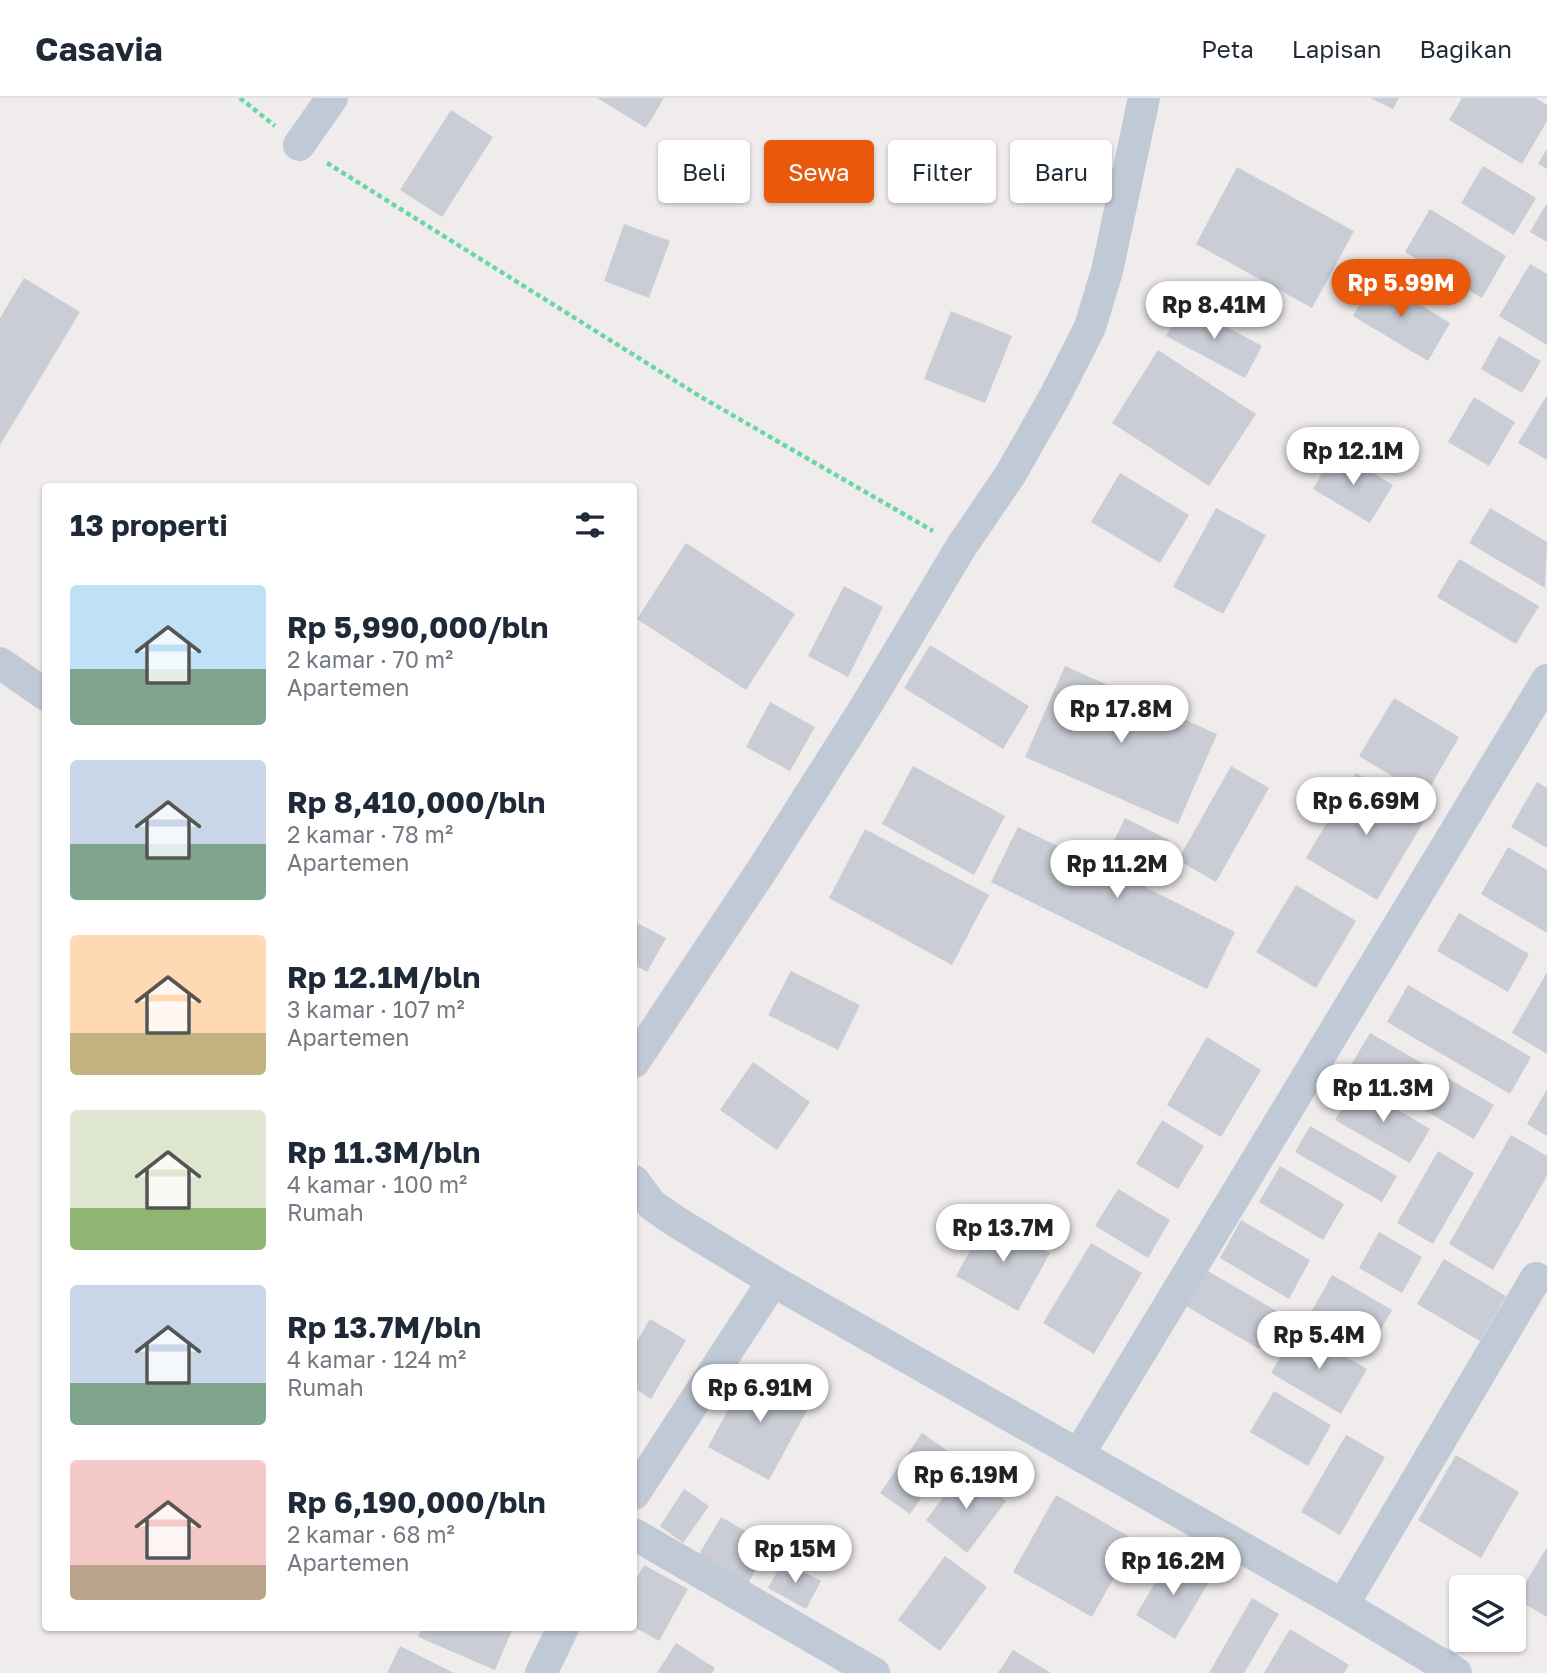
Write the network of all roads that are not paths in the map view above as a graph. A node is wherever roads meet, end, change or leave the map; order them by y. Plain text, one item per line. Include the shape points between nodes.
1 (332, 98) edge
2 (1144, 98) edge
3 (299, 145) road end
4 (1, 666) edge
5 (1547, 680) edge
6 (42, 692) edge
7 (637, 1058) edge
8 (637, 1185) edge
9 (1535, 1278) dead end
10 (774, 1281) junction
11 (1079, 1454) junction
12 (637, 1489) edge
13 (637, 1536) edge
14 (1343, 1605) junction
15 (562, 1631) edge
16 (541, 1673) edge
17 (874, 1673) edge
18 (1456, 1673) edge

1 - 3 street
2 - 7 street via 1107,271 1090,327 1055,396 866,706
4 - 6 street
5 - 11 street
8 - 10 street via 652,1205
9 - 14 street
10 - 11 street
10 - 12 street
11 - 14 street
13 - 17 street
14 - 18 street
15 - 16 street

